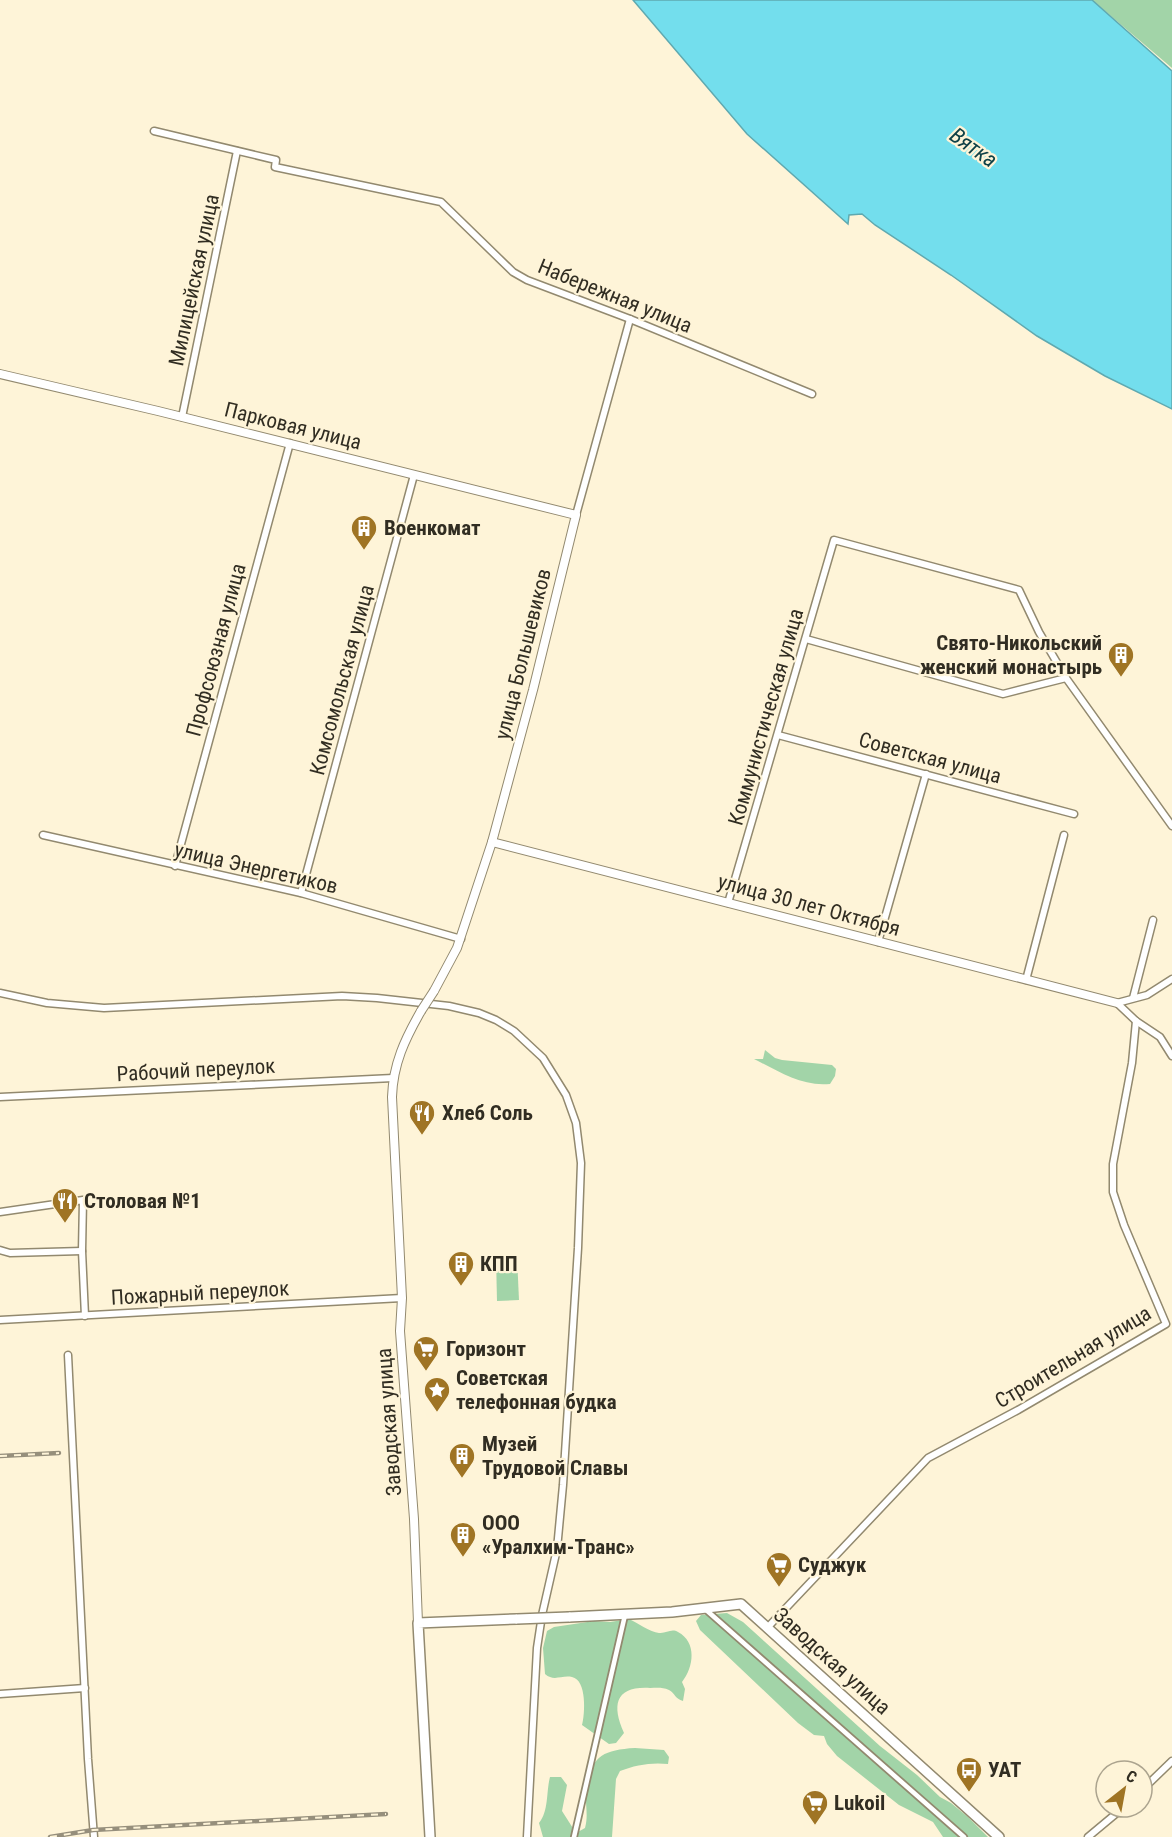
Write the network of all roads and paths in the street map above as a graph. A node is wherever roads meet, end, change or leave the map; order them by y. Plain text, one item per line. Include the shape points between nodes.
1 (154, 131) dead end
2 (237, 151) junction
3 (630, 319) junction
4 (0, 374) edge
5 (812, 394) dead end
6 (182, 417) junction
7 (290, 443) junction
8 (414, 475) junction
9 (576, 515) junction
10 (806, 639) junction
11 (1066, 678) junction
12 (778, 735) junction
13 (926, 774) junction
14 (1074, 814) dead end
15 (1172, 826) edge
16 (43, 835) dead end
17 (1064, 835) dead end
18 (492, 842) junction
19 (175, 866) junction
20 (301, 893) junction
21 (728, 903) junction
22 (1153, 920) dead end
23 (461, 939) junction
24 (878, 942) junction
25 (1172, 979) edge
26 (1026, 980) junction
27 (0, 993) edge
28 (1132, 998) junction
29 (1117, 1003) junction
30 (421, 1011) joint
31 (1136, 1021) junction
32 (1172, 1056) edge
33 (393, 1078) junction
34 (0, 1097) edge
35 (0, 1212) edge
36 (0, 1250) edge
37 (82, 1251) junction
38 (402, 1298) junction
39 (85, 1316) junction
40 (0, 1320) edge
41 (68, 1355) dead end
42 (705, 1609) junction
43 (625, 1615) junction
44 (418, 1623) junction
45 (768, 1627) junction
46 (85, 1688) junction
47 (0, 1694) edge
48 (1172, 1761) edge
49 (1154, 1778) edge
50 (1110, 1819) edge
51 (94, 1837) edge
52 (430, 1837) edge
53 (527, 1837) edge
54 (574, 1837) edge
55 (964, 1837) edge
56 (999, 1837) edge
57 (1088, 1837) edge

1 - 2 street, Набережная улица
2 - 3 street, Набережная улица via 276,160 275,167 441,202 513,272
2 - 6 street, Милицейская улица
3 - 5 street, Набережная улица
3 - 9 street, улица Большевиков
4 - 6 street, Парковая улица
6 - 7 street, Парковая улица
7 - 8 street, Парковая улица
7 - 19 street, Профсоюзная улица
8 - 9 street, Парковая улица
8 - 20 street, Комсомольская улица
9 - 18 street, улица Большевиков
10 - 11 street via 1003,694
10 - 11 street, Коммунистическая улица via 834,540 1019,590
10 - 12 street, Коммунистическая улица
11 - 15 street
12 - 13 street, Советская улица
12 - 21 street, Коммунистическая улица
13 - 14 street, Советская улица
13 - 24 street
16 - 19 street, улица Энергетиков
17 - 26 street
18 - 21 street, улица 30 лет Октября
18 - 23 street, улица Большевиков
19 - 20 street, улица Энергетиков
20 - 23 street, улица Энергетиков
21 - 24 street, улица 30 лет Октября
22 - 28 street
23 - 30 street, улица Большевиков, bridge
24 - 26 street, улица 30 лет Октября
25 - 28 street via 1147,995
26 - 29 street, улица 30 лет Октября
27 - 53 street via 47,1003 104,1008 342,996 449,1006 479,1013 505,1025 536,1052 560,1084 573,1113 580,1145 578,1248 558,1533 537,1648
28 - 29 street
29 - 31 street
30 - 33 street, Заводская улица via 405,1041
31 - 32 street via 1160,1037
31 - 45 street, Строительная улица via 1113,1164 1113,1192 1166,1324 928,1458
33 - 34 street, Рабочий переулок
33 - 38 street, Заводская улица
35 - 37 street via 83,1200
36 - 37 street
37 - 39 street
38 - 39 street, Пожарный переулок
38 - 44 street, Заводская улица via 400,1331
39 - 40 street, Пожарный переулок
41 - 46 street
42 - 43 main road, Заводская улица
42 - 45 main road, Заводская улица via 741,1604
42 - 55 street
43 - 44 main road, Заводская улица, bridge
43 - 54 street
44 - 52 main road, Заводская улица
45 - 56 main road, Заводская улица
46 - 47 street
46 - 51 street
48 - 49 street
50 - 57 street

